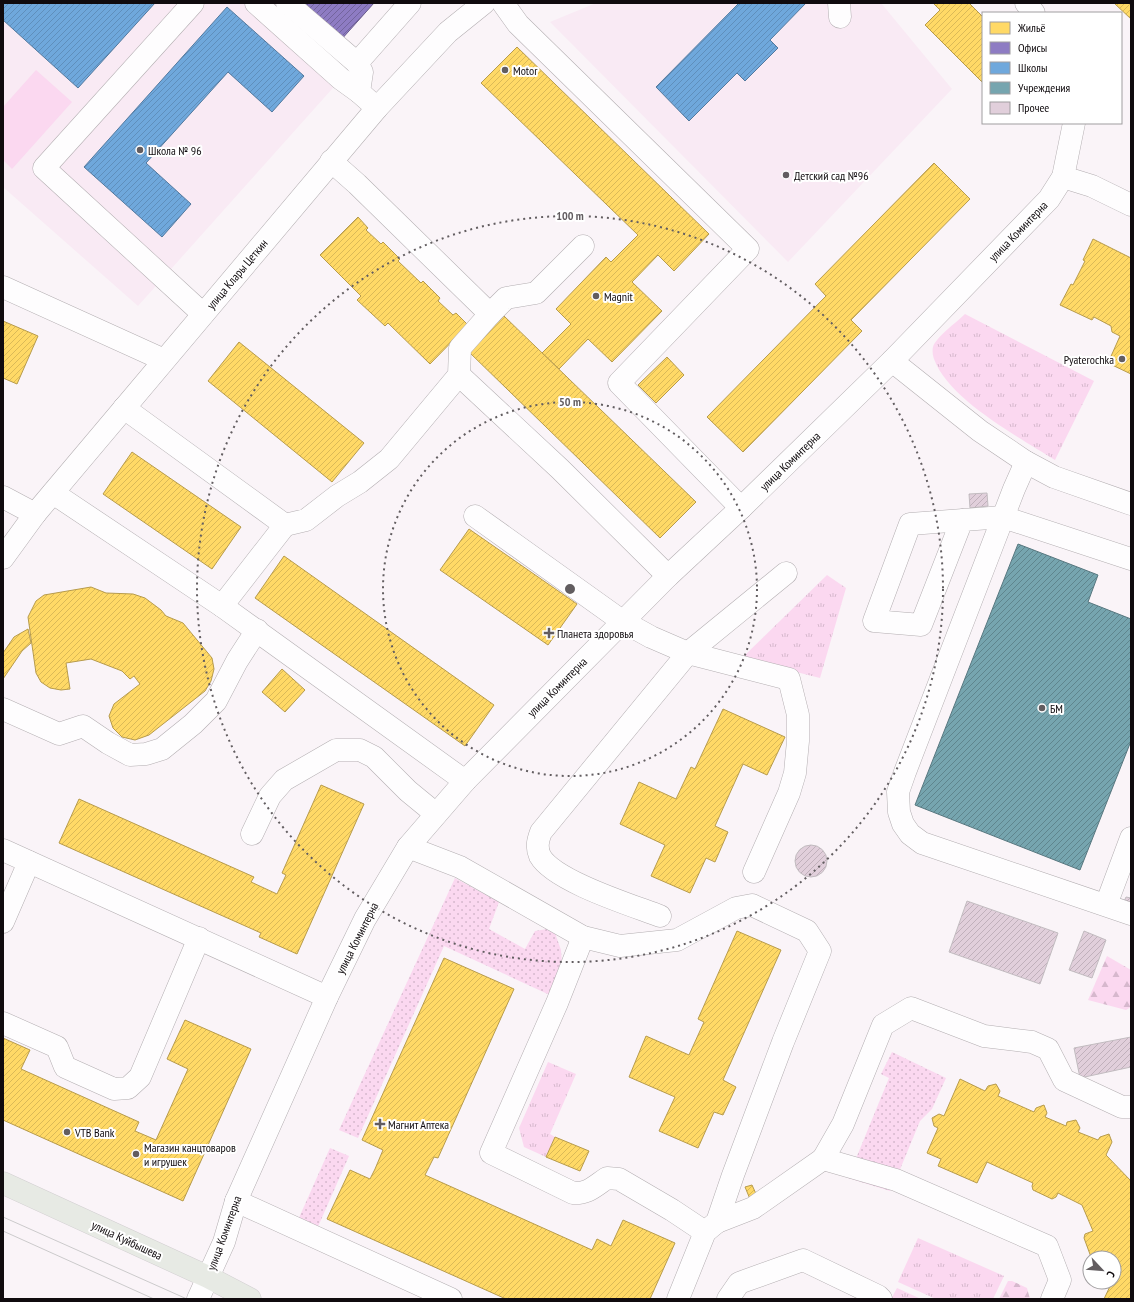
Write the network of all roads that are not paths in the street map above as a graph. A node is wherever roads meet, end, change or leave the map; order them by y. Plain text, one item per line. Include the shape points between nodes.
1 (193, 3) edge
2 (256, 3) edge
3 (287, 3) edge
4 (410, 3) edge
5 (484, 3) edge
6 (503, 3) edge
7 (1026, 3) edge
8 (1033, 12) edge
9 (357, 63) junction
10 (358, 92) junction
11 (377, 108) junction
12 (1074, 124) edge
13 (331, 161) junction
14 (1063, 177) junction
15 (1131, 205) edge
16 (583, 246) dead end
17 (3, 287) edge
18 (203, 314) junction
19 (490, 314) junction
20 (164, 360) junction
21 (892, 361) junction
22 (459, 375) junction
23 (124, 408) junction
24 (1026, 462) junction
25 (53, 493) junction
26 (3, 497) edge
27 (1131, 504) edge
28 (741, 508) junction
29 (35, 514) junction
30 (475, 516) dead end
31 (1003, 517) junction
32 (962, 520) junction
33 (285, 525) junction
34 (3, 558) edge
35 (1131, 559) edge
36 (786, 572) dead end
37 (668, 576) junction
38 (222, 606) junction
39 (622, 621) junction
40 (257, 630) junction
41 (688, 653) junction
42 (3, 709) edge
43 (465, 781) junction
44 (436, 814) junction
45 (252, 834) dead end
46 (1131, 838) edge
47 (408, 847) junction
48 (3, 850) edge
49 (29, 862) junction
50 (754, 872) dead end
51 (1106, 905) junction
52 (1131, 914) edge
53 (660, 916) dead end
54 (3, 922) edge
55 (583, 937) junction
56 (199, 938) junction
57 (327, 997) junction
58 (3, 1023) edge
59 (1131, 1107) edge
60 (823, 1159) junction
61 (3, 1183) edge
62 (236, 1201) junction
63 (711, 1227) junction
64 (208, 1277) junction
65 (198, 1299) edge
66 (250, 1299) edge
67 (451, 1299) edge
68 (678, 1299) edge
69 (728, 1299) edge
70 (881, 1299) edge
71 (1052, 1299) edge

1 - 18 street via 44,168
2 - 10 street
3 - 9 street
4 - 9 street
5 - 11 street, улица Клары Цеткин via 448,32
6 - 28 street via 518,24 748,249 618,383
7 - 8 street
9 - 10 street via 362,72
10 - 11 street
11 - 13 street, улица Клары Цеткин
12 - 14 street
13 - 18 street, улица Клары Цеткин
13 - 19 street
14 - 15 street via 1092,186
14 - 21 street, улица Коминтерна via 1049,199
16 - 19 street via 536,293 506,298
17 - 20 street
18 - 20 street, улица Клары Цеткин
19 - 22 street via 460,348
20 - 23 street, улица Клары Цеткин
21 - 24 street via 980,431
21 - 28 street, улица Коминтерна
22 - 33 street via 388,459 306,520
22 - 37 street via 560,469
23 - 25 street, улица Клары Цеткин
23 - 33 street
24 - 27 street via 1054,477
24 - 31 street
25 - 29 street, улица Клары Цеткин
25 - 38 street
26 - 29 street
28 - 37 street, улица Коминтерна
29 - 34 street, улица Клары Цеткин
30 - 39 street
31 - 32 street
31 - 35 street
31 - 51 street via 905,772 898,792 899,812 910,834 922,843
32 - 32 street via 922,625 874,621 910,524
33 - 38 street
36 - 41 street
37 - 39 street, улица Коминтерна
38 - 40 street
39 - 41 street
39 - 43 street, улица Коминтерна
40 - 42 street via 216,701 162,749 146,754 130,754 83,726 59,734
40 - 43 street
41 - 50 street via 789,679 798,714 795,773 789,793
41 - 53 street via 541,832 537,843 539,855 548,866 562,875 583,887
43 - 44 street, улица Коминтерна
44 - 45 street via 408,791 374,757 360,750 336,750 284,780 270,796
44 - 47 street, улица Коминтерна
46 - 51 street
47 - 55 street via 460,867
47 - 57 street, улица Коминтерна via 365,919
48 - 49 street
49 - 54 street
49 - 56 street
51 - 52 street
55 - 63 street via 491,1153 573,1193 582,1194 607,1178 619,1179 672,1210
55 - 63 street via 620,946 677,940 736,908 752,905 807,931 820,951
56 - 57 street
56 - 58 street via 140,1077 128,1088 114,1089 65,1067 57,1046
57 - 62 street, улица Коминтерна
59 - 60 street via 1122,1107 1064,1080 1048,1050 1032,1042 984,1036 911,1008 883,1024 843,1124
60 - 63 street via 753,1208
60 - 71 street via 896,1180 1047,1246 1060,1280
61 - 64 main road, улица Куйбышева
62 - 64 street, улица Коминтерна via 224,1242
62 - 67 street
63 - 68 street
64 - 65 street, улица Коминтерна
64 - 66 main road, улица Куйбышева
69 - 70 street via 739,1283 803,1260

